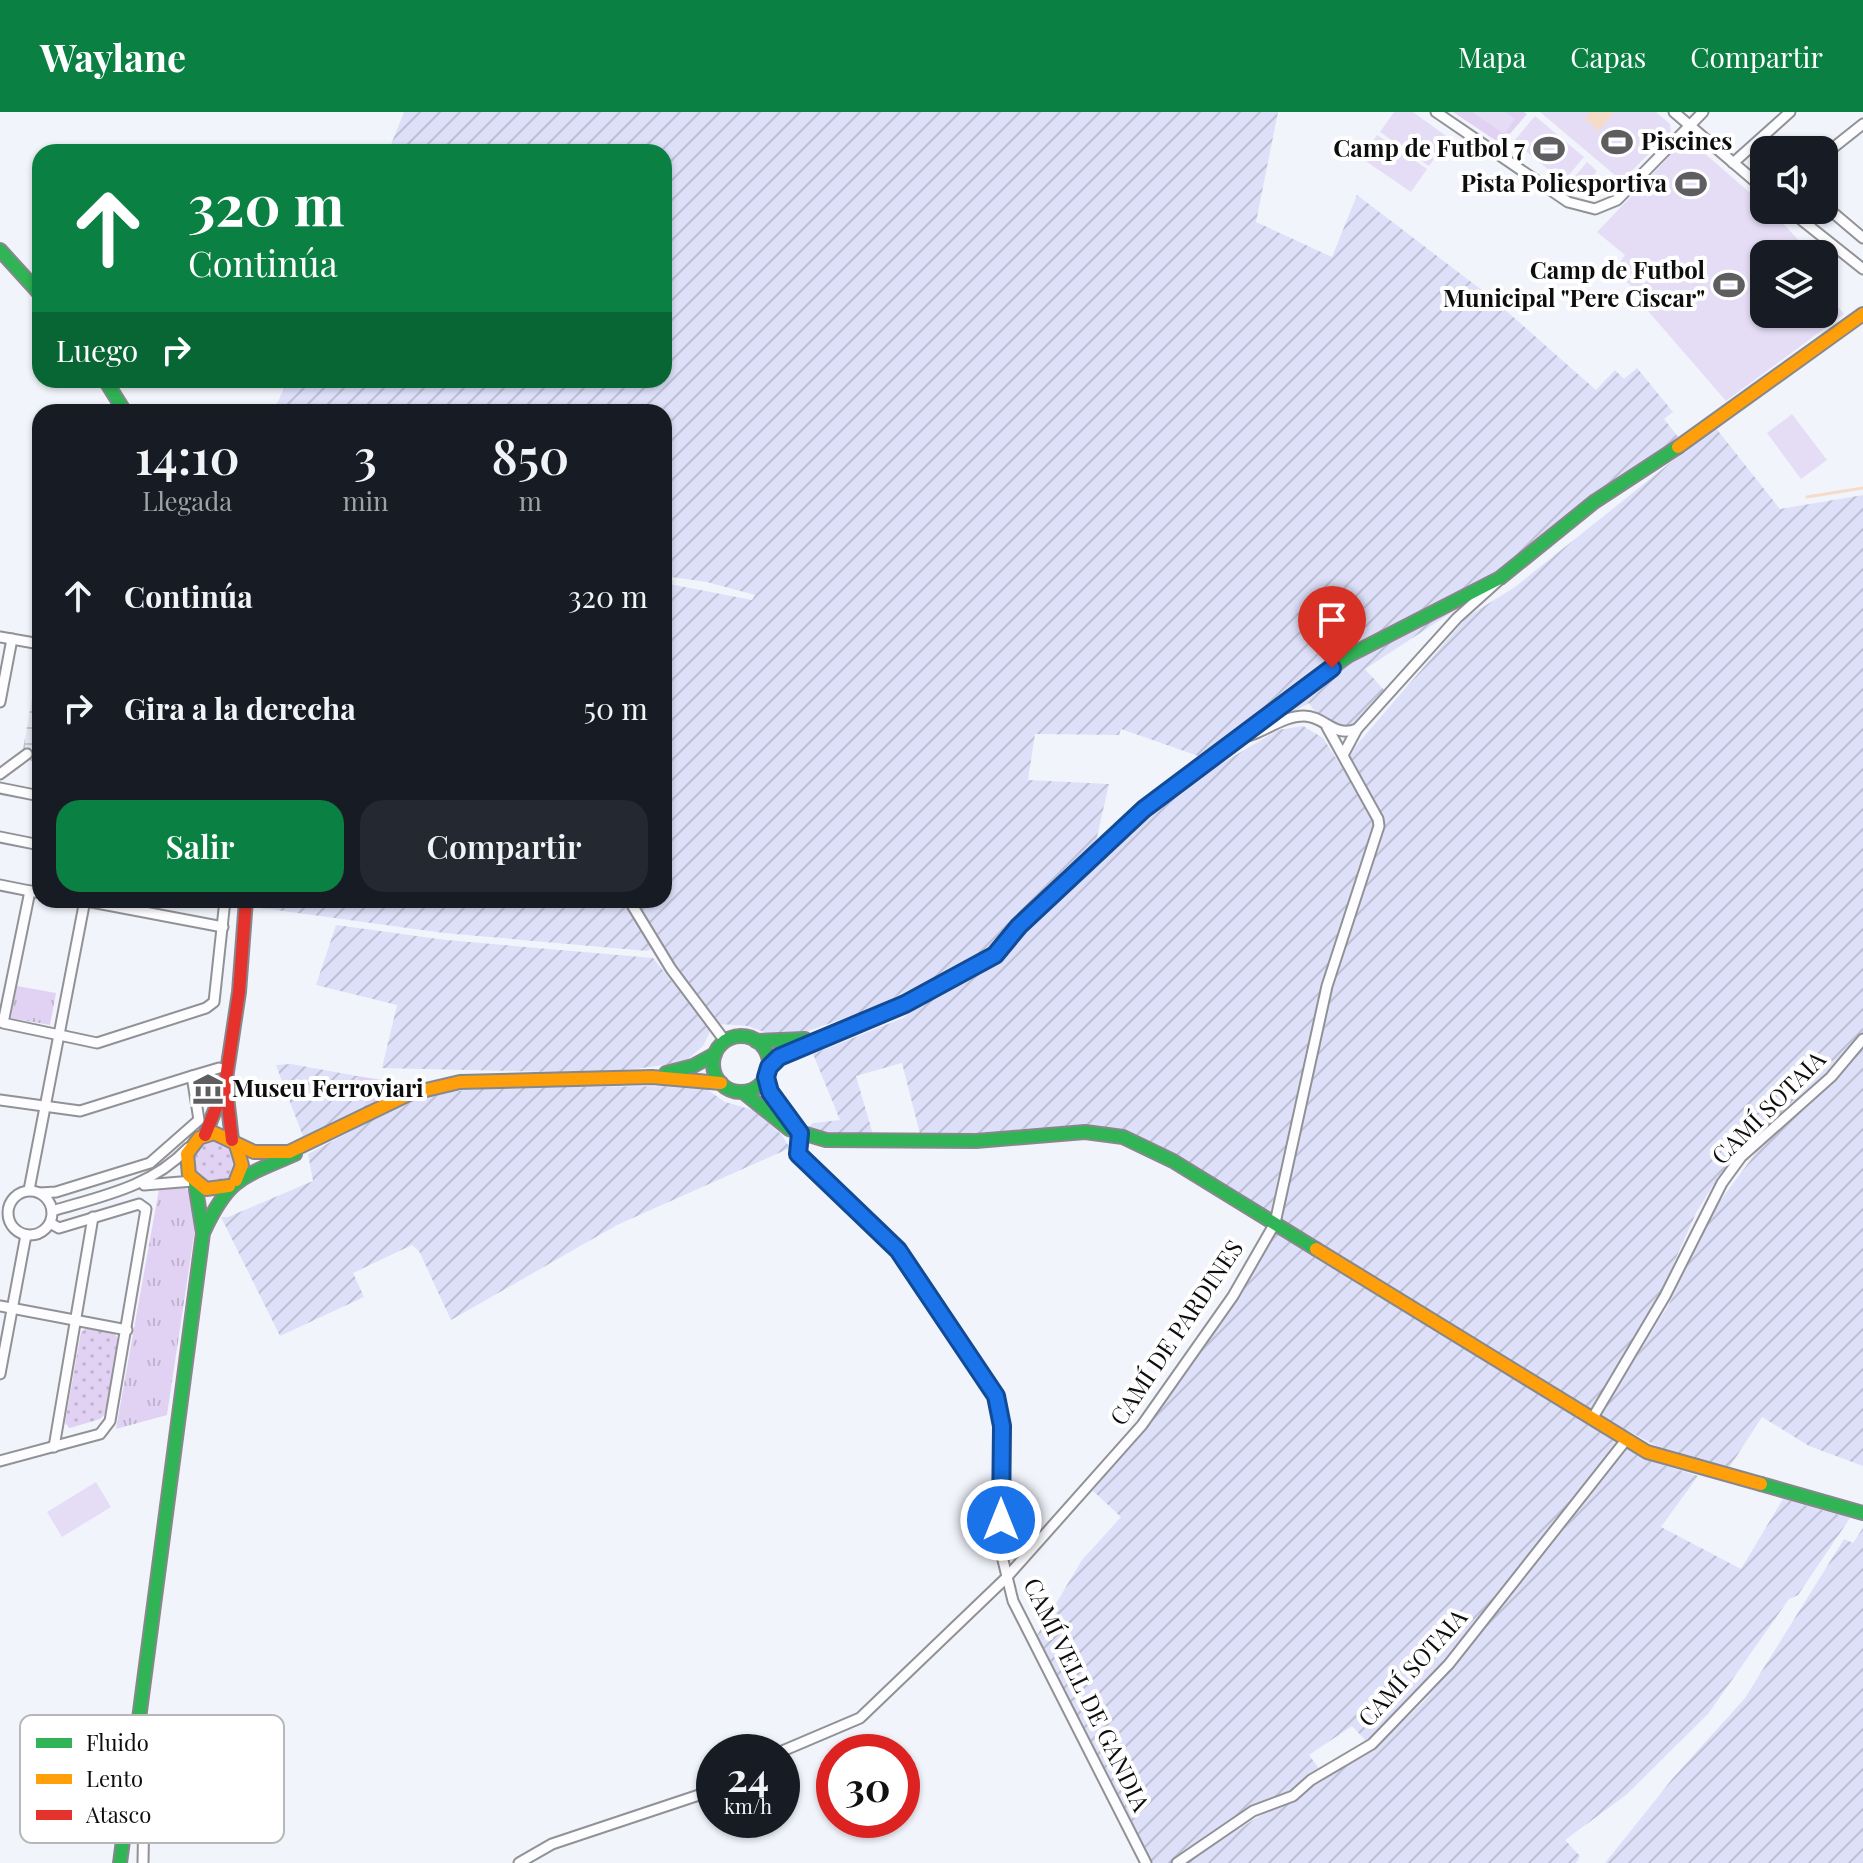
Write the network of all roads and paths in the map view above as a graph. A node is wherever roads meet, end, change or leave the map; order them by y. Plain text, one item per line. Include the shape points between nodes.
1 (1436, 112) edge
2 (1674, 112) edge
3 (1703, 112) edge
4 (1790, 112) edge
5 (1863, 124) edge
6 (1690, 125) junction
7 (1838, 144) edge
8 (1733, 163) junction
9 (1750, 177) edge
10 (1838, 217) edge
11 (1807, 224) edge
12 (1863, 238) edge
13 (0, 250) edge
14 (1863, 269) edge
15 (32, 285) edge
16 (1863, 314) edge
17 (1500, 578) junction
18 (0, 637) edge
19 (12, 639) junction
20 (32, 643) edge
21 (0, 702) edge
22 (1327, 727) junction
23 (1357, 729) junction
24 (1238, 738) junction
25 (27, 754) dead end
26 (1343, 755) junction
27 (0, 774) edge
28 (0, 788) edge
29 (32, 794) edge
30 (0, 837) edge
31 (32, 843) edge
32 (0, 885) edge
33 (32, 891) edge
34 (32, 903) edge
35 (82, 908) edge
36 (124, 908) edge
37 (224, 908) edge
38 (245, 908) edge
39 (634, 908) edge
40 (223, 927) junction
41 (61, 1036) junction
42 (824, 1036) junction
43 (1863, 1039) edge
44 (725, 1041) junction
45 (756, 1041) junction
46 (715, 1054) junction
47 (219, 1068) dead end
48 (768, 1072) junction
49 (652, 1077) junction
50 (192, 1079) junction
51 (721, 1083) junction
52 (225, 1085) junction
53 (743, 1092) junction
54 (0, 1100) edge
55 (47, 1107) junction
56 (800, 1133) junction
57 (205, 1135) junction
58 (233, 1141) junction
59 (189, 1147) junction
60 (303, 1148) junction
61 (194, 1182) junction
62 (232, 1183) junction
63 (136, 1185) junction
64 (35, 1192) junction
65 (4, 1208) edge
66 (52, 1211) junction
67 (93, 1217) junction
68 (50, 1223) junction
69 (1275, 1223) junction
70 (203, 1233) junction
71 (26, 1235) junction
72 (0, 1306) edge
73 (11, 1308) junction
74 (75, 1320) junction
75 (127, 1330) junction
76 (0, 1374) edge
77 (1592, 1419) junction
78 (1626, 1440) junction
79 (54, 1447) junction
80 (0, 1461) edge
81 (1863, 1513) edge
82 (1006, 1578) junction
83 (139, 1715) edge
84 (800, 1744) edge
85 (696, 1796) edge
86 (122, 1843) edge
87 (143, 1843) edge
88 (120, 1863) edge
89 (143, 1863) edge
90 (519, 1863) edge
91 (1146, 1863) edge
92 (1177, 1863) edge

1 - 6 street via 1568,202 1595,209 1617,200
2 - 6 street
3 - 6 street
4 - 8 street
5 - 7 street
6 - 8 street
8 - 9 street
10 - 12 street
11 - 14 street
13 - 15 street
16 - 17 street via 1627,480
17 - 23 street
17 - 24 street via 1348,656
18 - 19 street
19 - 20 street
19 - 21 street
22 - 23 street
22 - 24 street via 1311,716 1299,716
22 - 26 street, CAMÍ DE PARDINES
23 - 26 street
24 - 42 street via 1144,809 995,955 905,1004
25 - 27 street
26 - 69 street, CAMÍ DE PARDINES via 1379,826 1327,986
28 - 29 street
30 - 31 street
32 - 33 street
34 - 41 street via 2,1018 7,1025
35 - 41 street
36 - 40 street
37 - 40 street
38 - 52 street
39 - 44 street
40 - 41 street via 215,999 206,1008 97,1043
41 - 55 street
42 - 45 street
42 - 48 street via 790,1050
43 - 77 street, CAMÍ SOTAIA via 1831,1077 1741,1157 1722,1183 1665,1296
44 - 45 street via 743,1036
44 - 46 street
45 - 48 street via 766,1050
46 - 49 street
46 - 51 street via 714,1071
47 - 50 street
48 - 53 street via 759,1086
48 - 56 street via 775,1102
49 - 51 street
49 - 60 street via 482,1080 434,1086 399,1098
50 - 55 street via 84,1110
50 - 64 street via 199,1120 155,1160 56,1192
51 - 53 street
52 - 57 street
52 - 58 street
53 - 56 street
54 - 55 street
55 - 64 street
56 - 69 street via 841,1142 1112,1135 1173,1161
56 - 82 street, CAMÍ VELL DE GANDIA via 798,1154 898,1250 996,1396 1002,1426 1001,1552
57 - 58 street
57 - 59 street
58 - 60 street via 262,1154
58 - 62 street via 242,1157
59 - 61 street via 185,1161
59 - 63 street via 164,1171
60 - 62 street
61 - 62 street via 212,1190
61 - 63 street
61 - 70 street
62 - 70 street
63 - 66 street
64 - 65 street via 18,1194
64 - 66 street via 49,1201
65 - 71 street via 11,1226
66 - 68 street
67 - 68 street via 59,1228
67 - 74 street
67 - 75 street via 139,1204 146,1209
68 - 71 street via 37,1234
69 - 77 street
69 - 82 street, CAMÍ DE PARDINES via 1233,1296 1142,1425
70 - 83 street
71 - 73 street
72 - 73 street
73 - 74 street
73 - 76 street
74 - 75 street
74 - 79 street
75 - 79 street via 105,1432
77 - 78 street
78 - 81 street via 1694,1467
78 - 92 street, CAMÍ SOTAIA via 1449,1664 1382,1735 1293,1796 1253,1811
79 - 80 street
82 - 84 street, CAMÍ DE PARDINES via 860,1718
82 - 91 street, CAMÍ VELL DE GANDIA
85 - 90 street via 552,1844
86 - 88 street
87 - 89 street

